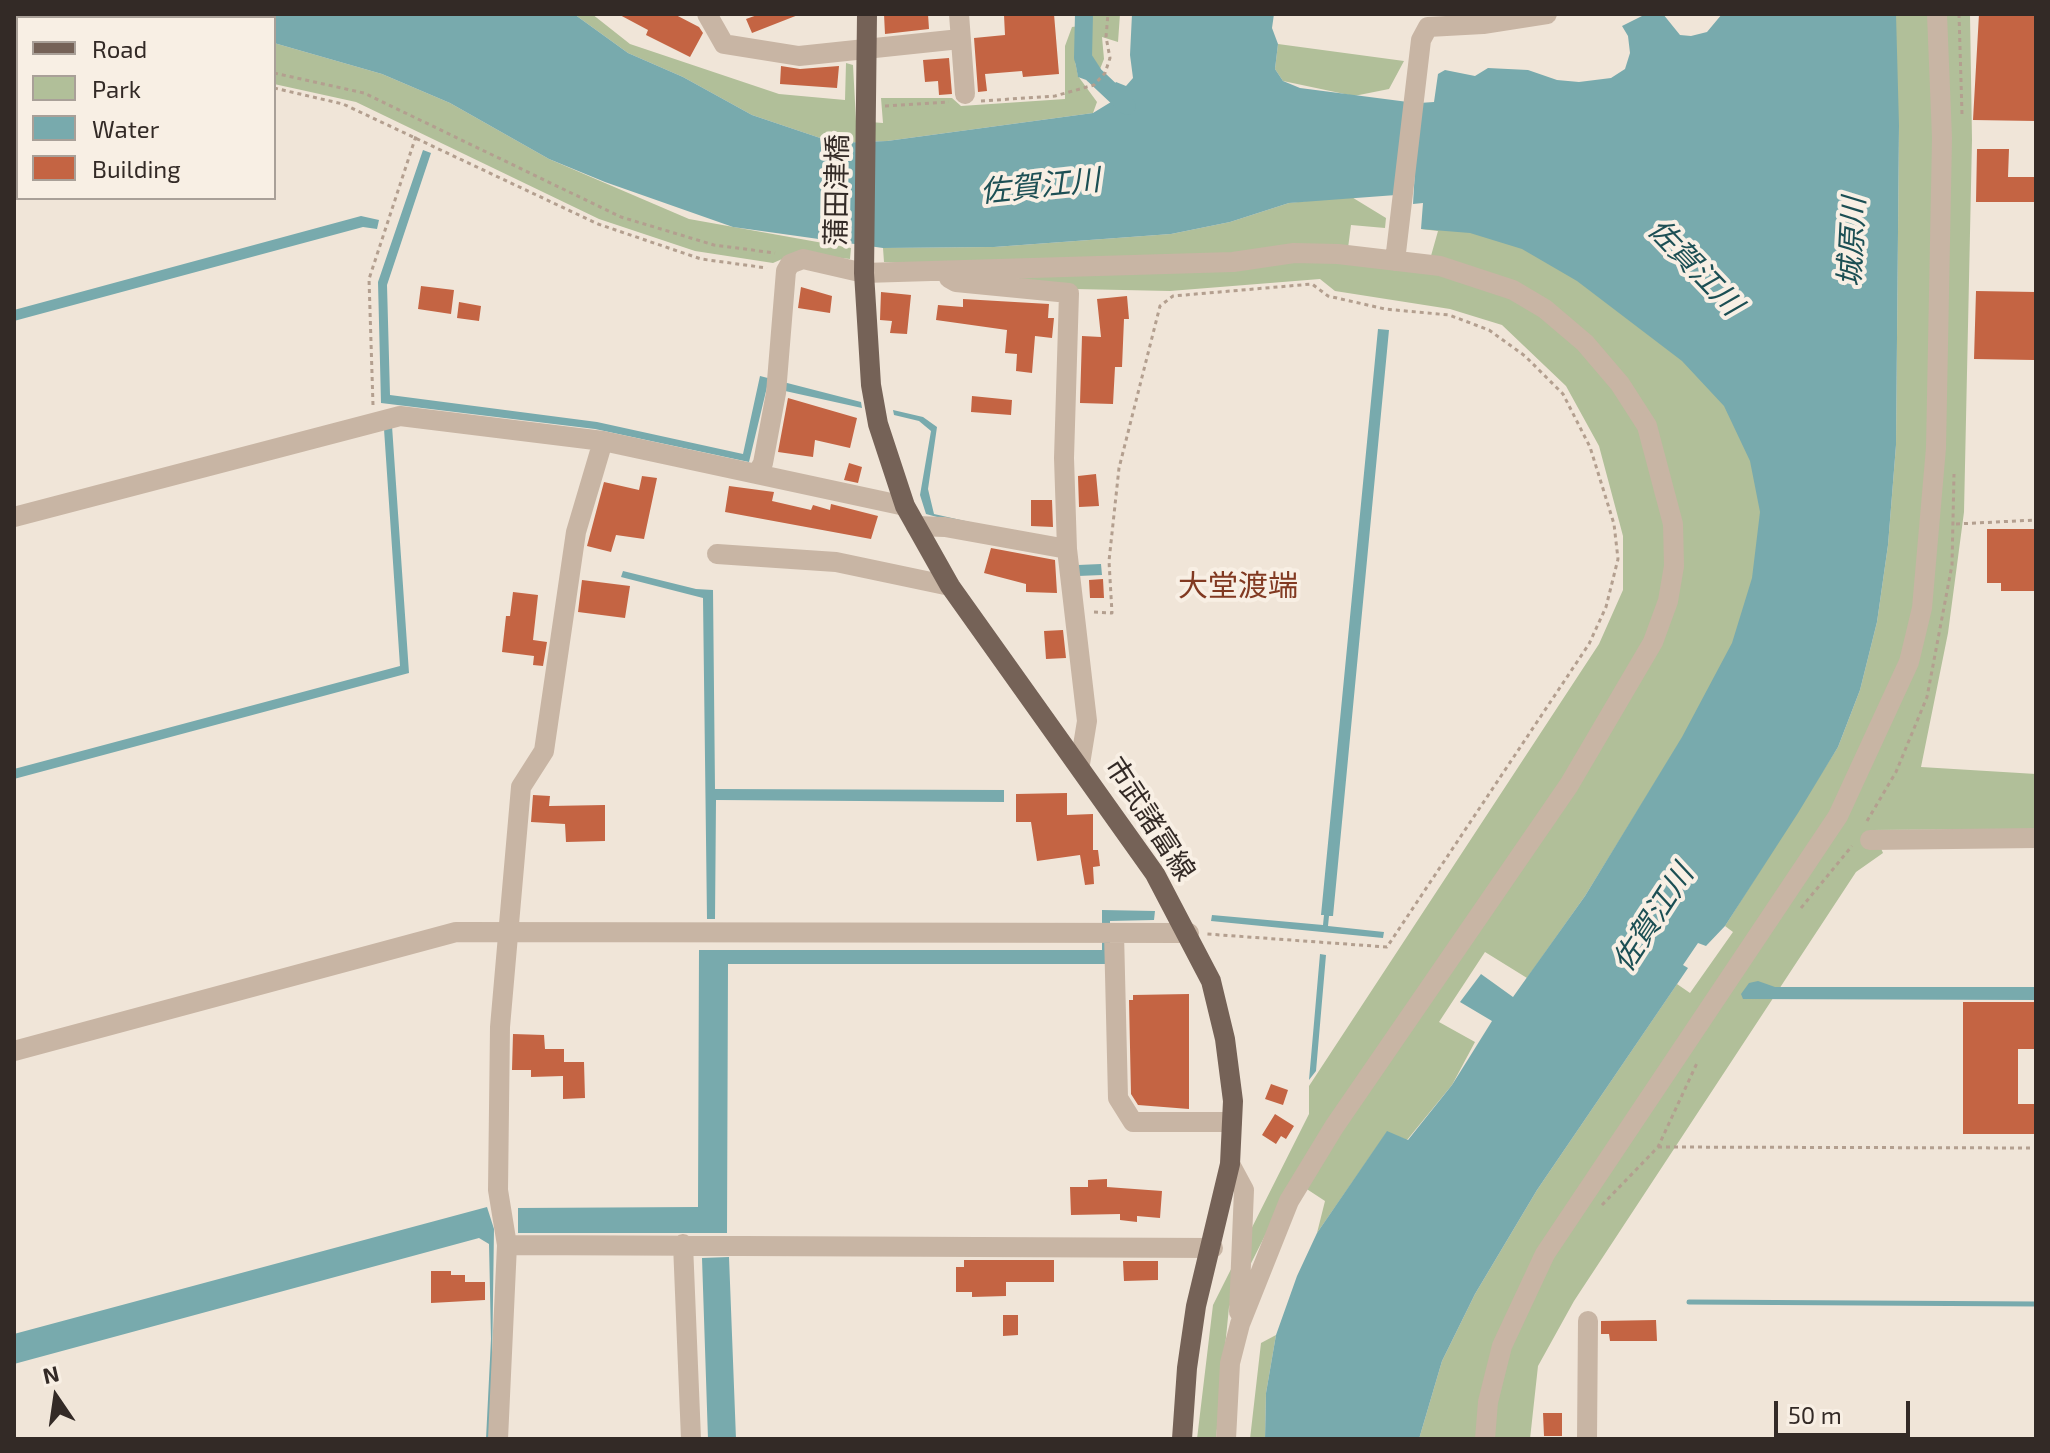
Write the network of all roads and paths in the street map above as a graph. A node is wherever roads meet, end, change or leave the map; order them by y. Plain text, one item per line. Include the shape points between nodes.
1 (707, 14) edge
2 (867, 14) edge
3 (959, 14) edge
4 (1108, 14) edge
5 (1547, 14) edge
6 (1937, 14) edge
7 (960, 39) junction
8 (867, 49) junction
9 (276, 73) edge
10 (1094, 85) dead end
11 (276, 88) edge
12 (965, 94) dead end
13 (416, 136) junction
14 (1395, 261) junction
15 (791, 265) junction
16 (938, 271) junction
17 (864, 273) junction
18 (374, 421) junction
19 (603, 441) junction
20 (757, 474) junction
21 (905, 506) junction
22 (14, 517) edge
23 (2036, 520) edge
24 (1955, 524) dead end
25 (916, 526) junction
26 (1067, 549) junction
27 (717, 554) dead end
28 (950, 586) junction
29 (1074, 611) junction
30 (1941, 629) dead end
31 (1080, 764) junction
32 (1862, 836) junction
33 (2036, 838) edge
34 (1795, 916) dead end
35 (511, 932) junction
36 (1105, 933) junction
37 (1189, 933) junction
38 (14, 1051) edge
39 (1700, 1056) dead end
40 (1232, 1122) junction
41 (2036, 1148) edge
42 (1230, 1164) junction
43 (683, 1244) junction
44 (507, 1245) junction
45 (1213, 1248) junction
46 (1588, 1321) dead end
47 (1240, 1324) junction
48 (498, 1439) edge
49 (691, 1439) edge
50 (1182, 1439) edge
51 (1226, 1439) edge
52 (1485, 1439) edge
53 (1587, 1439) edge

1 - 8 street via 724,44 799,56
2 - 8 main road
3 - 7 street
4 - 10 path via 1110,58
5 - 14 street via 1428,27 1421,40
6 - 52 street via 1942,138 1936,448 1922,608 1909,662 1838,816 1545,1254 1502,1346
7 - 8 street
7 - 12 street
8 - 17 main road, 蒲田津橋
9 - 15 path via 364,93 621,217 714,245 785,255
11 - 13 path via 343,104
13 - 15 path via 598,224 701,259
13 - 18 path via 369,279
14 - 16 street via 1294,253 1233,262
14 - 47 street via 1451,269 1513,290 1585,343 1647,426 1673,524 1674,566 1653,642 1618,706 1334,1127 1274,1231
15 - 17 street
15 - 20 street via 777,384
16 - 17 street
16 - 26 street via 956,282 1069,293
17 - 21 main road, 市武諸富線 via 871,385
18 - 19 street via 400,416
18 - 22 street
19 - 20 street
19 - 35 street via 576,532 544,751 521,787
20 - 21 street
21 - 25 main road, 市武諸富線
23 - 24 path
25 - 26 street
25 - 28 main road, 市武諸富線
26 - 29 street
27 - 28 street via 836,562
28 - 31 main road, 市武諸富線
29 - 31 street via 1087,721
29 - 37 path via 1112,613 1109,561 1119,468 1160,306 1173,296 1312,284 1328,296 1385,309 1449,315 1489,330 1525,356 1563,394 1590,447 1614,524 1618,559 1606,607 1589,644 1387,947
30 - 32 path via 1927,697
31 - 37 main road, 市武諸富線
32 - 33 street
32 - 34 path
35 - 36 street
35 - 38 street via 456,932
35 - 44 street via 500,1027 498,1190
36 - 37 street
36 - 40 street via 1118,1098 1133,1122
37 - 40 main road, 市武諸富線 via 1211,981 1225,1039
39 - 41 path via 1658,1147
40 - 42 main road, 市武諸富線
42 - 45 main road, 市武諸富線
42 - 47 street via 1244,1190
43 - 44 street
43 - 45 street
43 - 49 street
44 - 48 street
45 - 50 main road, 市武諸富線 via 1196,1306
46 - 53 street
47 - 51 street via 1230,1363

